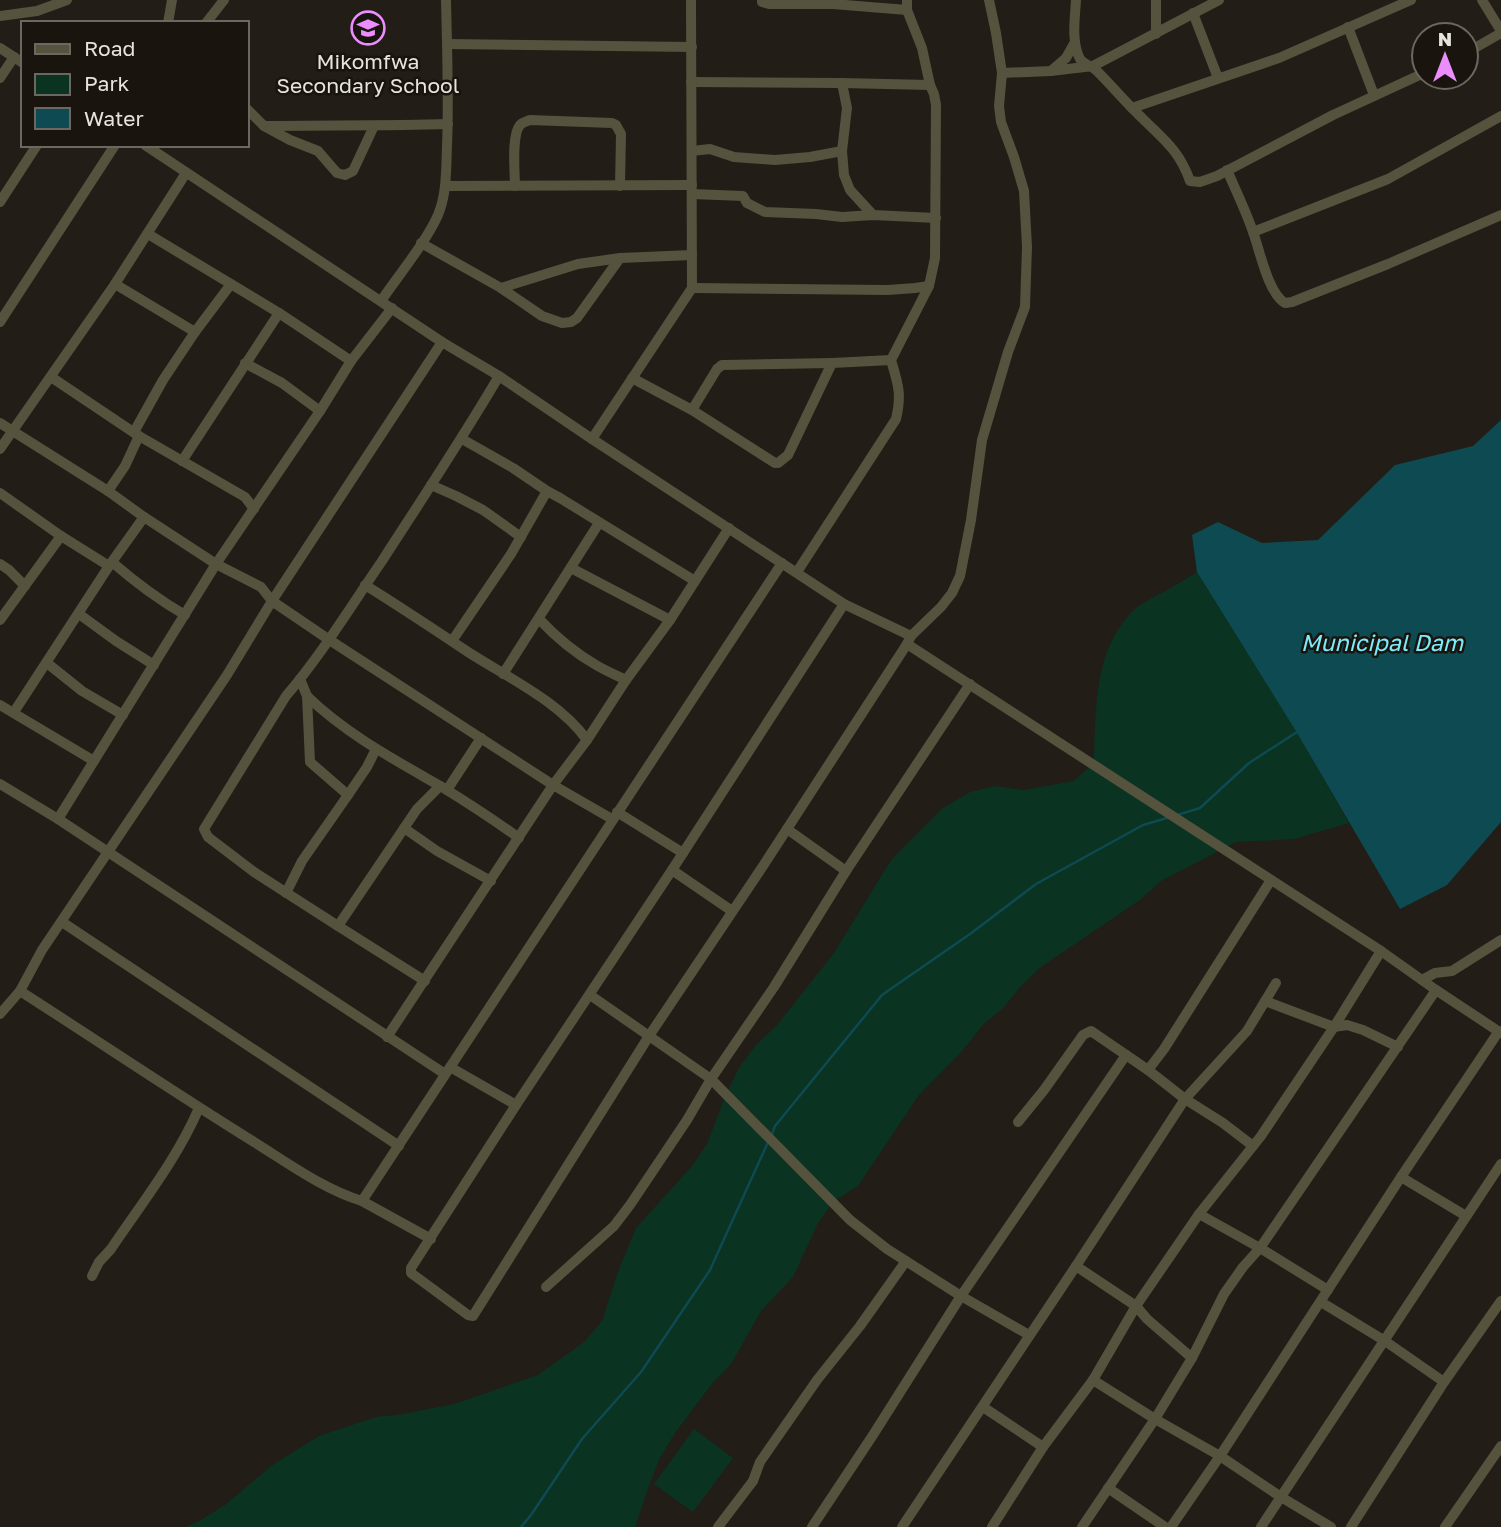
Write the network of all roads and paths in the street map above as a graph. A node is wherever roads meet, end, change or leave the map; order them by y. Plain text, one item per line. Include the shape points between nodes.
1 (67, 0) edge
2 (172, 0) edge
3 (224, 0) edge
4 (446, 0) edge
5 (691, 0) edge
6 (762, 0) edge
7 (989, 0) edge
8 (1076, 0) edge
9 (1156, 0) edge
10 (1219, 0) edge
11 (1411, 0) edge
12 (1482, 0) edge
13 (833, 2) edge
14 (907, 5) edge
15 (1193, 13) junction
16 (0, 16) edge
17 (168, 21) edge
18 (208, 21) edge
19 (1348, 27) junction
20 (1501, 32) edge
21 (1156, 34) junction
22 (1075, 42) junction
23 (447, 44) junction
24 (1480, 45) edge
25 (692, 47) junction
26 (0, 48) edge
27 (18, 60) edge
28 (1093, 66) junction
29 (1051, 71) junction
30 (1002, 73) junction
31 (0, 78) edge
32 (1218, 78) junction
33 (1410, 79) edge
34 (691, 82) junction
35 (842, 83) junction
36 (930, 85) junction
37 (1374, 95) junction
38 (1132, 108) junction
39 (248, 109) edge
40 (1501, 116) edge
41 (448, 124) junction
42 (264, 127) junction
43 (374, 127) junction
44 (36, 147) edge
45 (114, 147) edge
46 (148, 147) edge
47 (692, 151) junction
48 (842, 151) junction
49 (1227, 170) junction
50 (186, 173) junction
51 (446, 186) junction
52 (515, 186) junction
53 (620, 186) junction
54 (692, 190) junction
55 (0, 202) edge
56 (873, 215) junction
57 (1501, 215) edge
58 (936, 218) junction
59 (1253, 232) junction
60 (148, 234) junction
61 (421, 243) junction
62 (692, 256) junction
63 (620, 258) junction
64 (115, 284) junction
65 (232, 284) junction
66 (929, 286) junction
67 (501, 288) junction
68 (692, 288) junction
69 (381, 301) junction
70 (392, 308) junction
71 (279, 313) junction
72 (0, 322) edge
73 (195, 332) junction
74 (442, 342) junction
75 (891, 359) junction
76 (351, 361) junction
77 (245, 363) junction
78 (832, 363) junction
79 (499, 376) junction
80 (51, 377) junction
81 (632, 378) junction
82 (692, 410) junction
83 (320, 411) junction
84 (0, 423) edge
85 (12, 431) junction
86 (137, 434) junction
87 (461, 439) junction
88 (592, 439) junction
89 (0, 449) edge
90 (182, 461) junction
91 (431, 485) junction
92 (108, 491) junction
93 (547, 491) junction
94 (0, 494) edge
95 (254, 509) junction
96 (144, 517) junction
97 (599, 523) junction
98 (729, 528) junction
99 (61, 536) junction
100 (521, 537) junction
101 (782, 563) junction
102 (0, 564) edge
103 (111, 564) junction
104 (216, 564) junction
105 (571, 568) junction
106 (797, 572) junction
107 (695, 581) junction
108 (365, 585) junction
109 (25, 586) junction
110 (272, 601) junction
111 (845, 604) junction
112 (79, 614) junction
113 (185, 615) junction
114 (539, 619) junction
115 (0, 620) edge
116 (670, 620) junction
117 (328, 639) junction
118 (909, 640) junction
119 (452, 641) junction
120 (47, 663) junction
121 (154, 665) junction
122 (503, 674) junction
123 (300, 679) junction
124 (626, 680) junction
125 (970, 684) junction
126 (307, 696) junction
127 (0, 705) edge
128 (14, 712) junction
129 (123, 715) junction
130 (481, 738) junction
131 (587, 740) junction
132 (376, 749) junction
133 (94, 761) junction
134 (0, 784) edge
135 (553, 785) junction
136 (443, 788) junction
137 (348, 795) junction
138 (614, 816) junction
139 (58, 819) junction
140 (404, 828) junction
141 (787, 829) junction
142 (519, 838) junction
143 (107, 852) junction
144 (683, 853) junction
145 (672, 870) junction
146 (846, 871) junction
147 (1271, 880) junction
148 (491, 881) junction
149 (286, 893) junction
150 (732, 911) junction
151 (62, 922) junction
152 (338, 926) junction
153 (1501, 940) edge
154 (1381, 951) junction
155 (1422, 980) junction
156 (425, 981) junction
157 (1276, 983) dead end
158 (1436, 989) junction
159 (20, 990) junction
160 (590, 995) junction
161 (1265, 1001) junction
162 (0, 1014) edge
163 (1334, 1027) junction
164 (1500, 1032) edge
165 (649, 1036) junction
166 (387, 1037) junction
167 (1398, 1047) junction
168 (1126, 1055) junction
169 (1148, 1070) junction
170 (447, 1071) junction
171 (711, 1079) junction
172 (1185, 1099) junction
173 (516, 1105) junction
174 (199, 1108) junction
175 (1018, 1122) dead end
176 (399, 1146) junction
177 (1253, 1146) junction
178 (1501, 1164) edge
179 (1401, 1177) junction
180 (362, 1201) junction
181 (1199, 1214) junction
182 (1466, 1216) junction
183 (431, 1239) junction
184 (1260, 1248) junction
185 (906, 1261) junction
186 (1076, 1266) junction
187 (92, 1276) dead end
188 (547, 1287) dead end
189 (1328, 1290) junction
190 (961, 1296) junction
191 (1501, 1301) edge
192 (1321, 1302) junction
193 (1136, 1306) junction
194 (1029, 1335) junction
195 (1385, 1341) junction
196 (1192, 1359) junction
197 (1093, 1380) junction
198 (1444, 1382) junction
199 (983, 1407) junction
200 (1155, 1419) junction
201 (1501, 1446) edge
202 (1043, 1447) junction
203 (1220, 1456) junction
204 (1108, 1488) junction
205 (1280, 1496) junction
206 (722, 1526) edge
207 (812, 1527) edge
208 (902, 1527) edge
209 (992, 1527) edge
210 (1082, 1527) edge
211 (1165, 1527) edge
212 (1171, 1527) edge
213 (1261, 1527) edge
214 (1331, 1527) edge
215 (1351, 1527) edge
216 (1445, 1527) edge

1 - 16 street via 37,11
2 - 17 street
3 - 18 street
4 - 23 street
5 - 25 street
6 - 13 street via 769,4
7 - 30 street
8 - 22 street
9 - 21 street
10 - 15 street
11 - 19 street
12 - 20 street
13 - 14 street
14 - 36 street
15 - 21 street
15 - 32 street
19 - 32 street via 1279,58
19 - 37 street
20 - 24 street
21 - 28 street
22 - 28 street via 1083,62
22 - 29 street
23 - 25 street
23 - 41 street
25 - 34 street
26 - 27 street
27 - 31 street
28 - 29 street
28 - 38 street
29 - 30 street
30 - 118 street via 1001,122 1024,191 1025,307 982,440 960,576 941,607
32 - 38 street
33 - 37 street
34 - 35 street
34 - 47 street
35 - 36 street
35 - 48 street via 847,108
36 - 58 street via 936,105
37 - 49 street
38 - 49 street via 1179,156 1190,181 1200,182
39 - 42 street
40 - 59 street via 1388,178
41 - 43 street
41 - 51 street
42 - 43 street
42 - 43 street via 318,152 337,173 345,175 353,171
44 - 55 street
45 - 72 street
46 - 50 street
47 - 48 street via 710,149 734,157 775,160
47 - 54 street
48 - 56 street via 850,190
49 - 59 street
50 - 60 street
50 - 69 street
51 - 52 street
51 - 61 street via 436,219
52 - 53 street
52 - 53 street via 515,137 518,127 530,120 616,125 621,134
53 - 54 street
54 - 56 street via 743,196 765,212
54 - 62 street
56 - 58 street
57 - 59 street via 1288,303 1272,285
58 - 66 street
60 - 64 street
60 - 65 street
61 - 67 street
61 - 69 street
62 - 63 street
62 - 68 street
63 - 67 street via 578,264
63 - 67 street via 571,322 542,316
64 - 73 street
64 - 80 street
65 - 71 street
65 - 73 street
66 - 68 street via 888,290
66 - 75 street
68 - 81 street
69 - 70 street
70 - 74 street
70 - 76 street
71 - 76 street
71 - 77 street
73 - 86 street via 163,380
74 - 79 street
74 - 110 street
75 - 78 street
75 - 106 street via 899,389 896,419
76 - 83 street
77 - 83 street
77 - 90 street
78 - 82 street via 722,365
78 - 82 street via 788,455 778,463
79 - 87 street
79 - 88 street
80 - 85 street
80 - 86 street
81 - 82 street
81 - 88 street
83 - 95 street
84 - 85 street
85 - 89 street
85 - 92 street
86 - 90 street
86 - 92 street via 125,466
87 - 91 street
87 - 93 street
88 - 98 street
90 - 95 street via 245,496
91 - 100 street via 483,510
91 - 108 street
92 - 96 street
93 - 97 street
93 - 100 street
94 - 99 street
95 - 104 street
96 - 103 street
96 - 104 street
97 - 105 street
97 - 107 street
98 - 101 street
98 - 107 street
99 - 103 street
99 - 109 street
100 - 119 street
101 - 106 street
101 - 138 street
102 - 109 street
103 - 112 street
103 - 113 street
104 - 110 street via 261,587
104 - 113 street
105 - 114 street
105 - 116 street
106 - 111 street
107 - 116 street
108 - 117 street
108 - 119 street
109 - 115 street
110 - 117 street
110 - 143 street
111 - 118 street
111 - 144 street
112 - 120 street
112 - 121 street
113 - 121 street
114 - 122 street
114 - 124 street via 581,655
116 - 124 street
117 - 123 street
117 - 130 street
118 - 125 street
118 - 141 street
119 - 122 street
120 - 128 street
120 - 129 street
121 - 129 street
122 - 131 street via 557,710
123 - 126 street
123 - 149 street via 204,829 208,837
124 - 131 street
125 - 146 street
125 - 147 street
126 - 132 street
126 - 137 street via 310,762
127 - 128 street
128 - 133 street
129 - 133 street
130 - 135 street
130 - 136 street
131 - 135 street
132 - 136 street
132 - 137 street
133 - 139 street
134 - 139 street
135 - 138 street
135 - 142 street
136 - 140 street via 417,809
136 - 142 street
137 - 149 street via 302,861
138 - 144 street
138 - 170 street
139 - 143 street
140 - 148 street
140 - 152 street
141 - 146 street
141 - 150 street
142 - 148 street
143 - 151 street
143 - 166 street
144 - 145 street
145 - 150 street
145 - 160 street
146 - 171 street
147 - 154 street
147 - 169 street
148 - 156 street
149 - 152 street
150 - 165 street
151 - 159 street
151 - 176 street
152 - 156 street
153 - 155 street via 1452,971
154 - 155 street
154 - 163 street
155 - 158 street
156 - 166 street
157 - 161 street
158 - 164 street
158 - 167 street
159 - 162 street
159 - 174 street
160 - 165 street
160 - 173 street
161 - 163 street
161 - 172 street via 1247,1031
163 - 167 street via 1363,1030
163 - 177 street
164 - 179 street
165 - 171 street
165 - 183 street via 473,1316 411,1273
166 - 170 street
167 - 184 street
168 - 169 street
168 - 175 street via 1094,1032 1087,1032
168 - 190 street
169 - 172 street
170 - 173 street
170 - 176 street
171 - 185 street via 850,1220
171 - 188 street via 614,1226
172 - 177 street
172 - 186 street
173 - 183 street
174 - 180 street via 320,1183
174 - 187 street via 174,1156
176 - 180 street
177 - 181 street
178 - 182 street
179 - 182 street
179 - 189 street
180 - 183 street
181 - 184 street
181 - 193 street
182 - 195 street
184 - 189 street
184 - 196 street via 1224,1294
185 - 190 street
185 - 206 street via 760,1462
186 - 193 street
186 - 194 street
189 - 192 street
190 - 194 street
190 - 207 street
191 - 198 street
192 - 195 street
192 - 203 street
193 - 196 street
193 - 197 street
194 - 199 street
195 - 198 street
195 - 205 street
196 - 200 street
197 - 200 street
197 - 202 street
198 - 215 street
199 - 202 street
199 - 208 street
200 - 203 street
200 - 204 street
201 - 216 street
202 - 209 street
203 - 205 street
203 - 212 street
204 - 210 street
204 - 211 street
205 - 213 street
205 - 214 street

